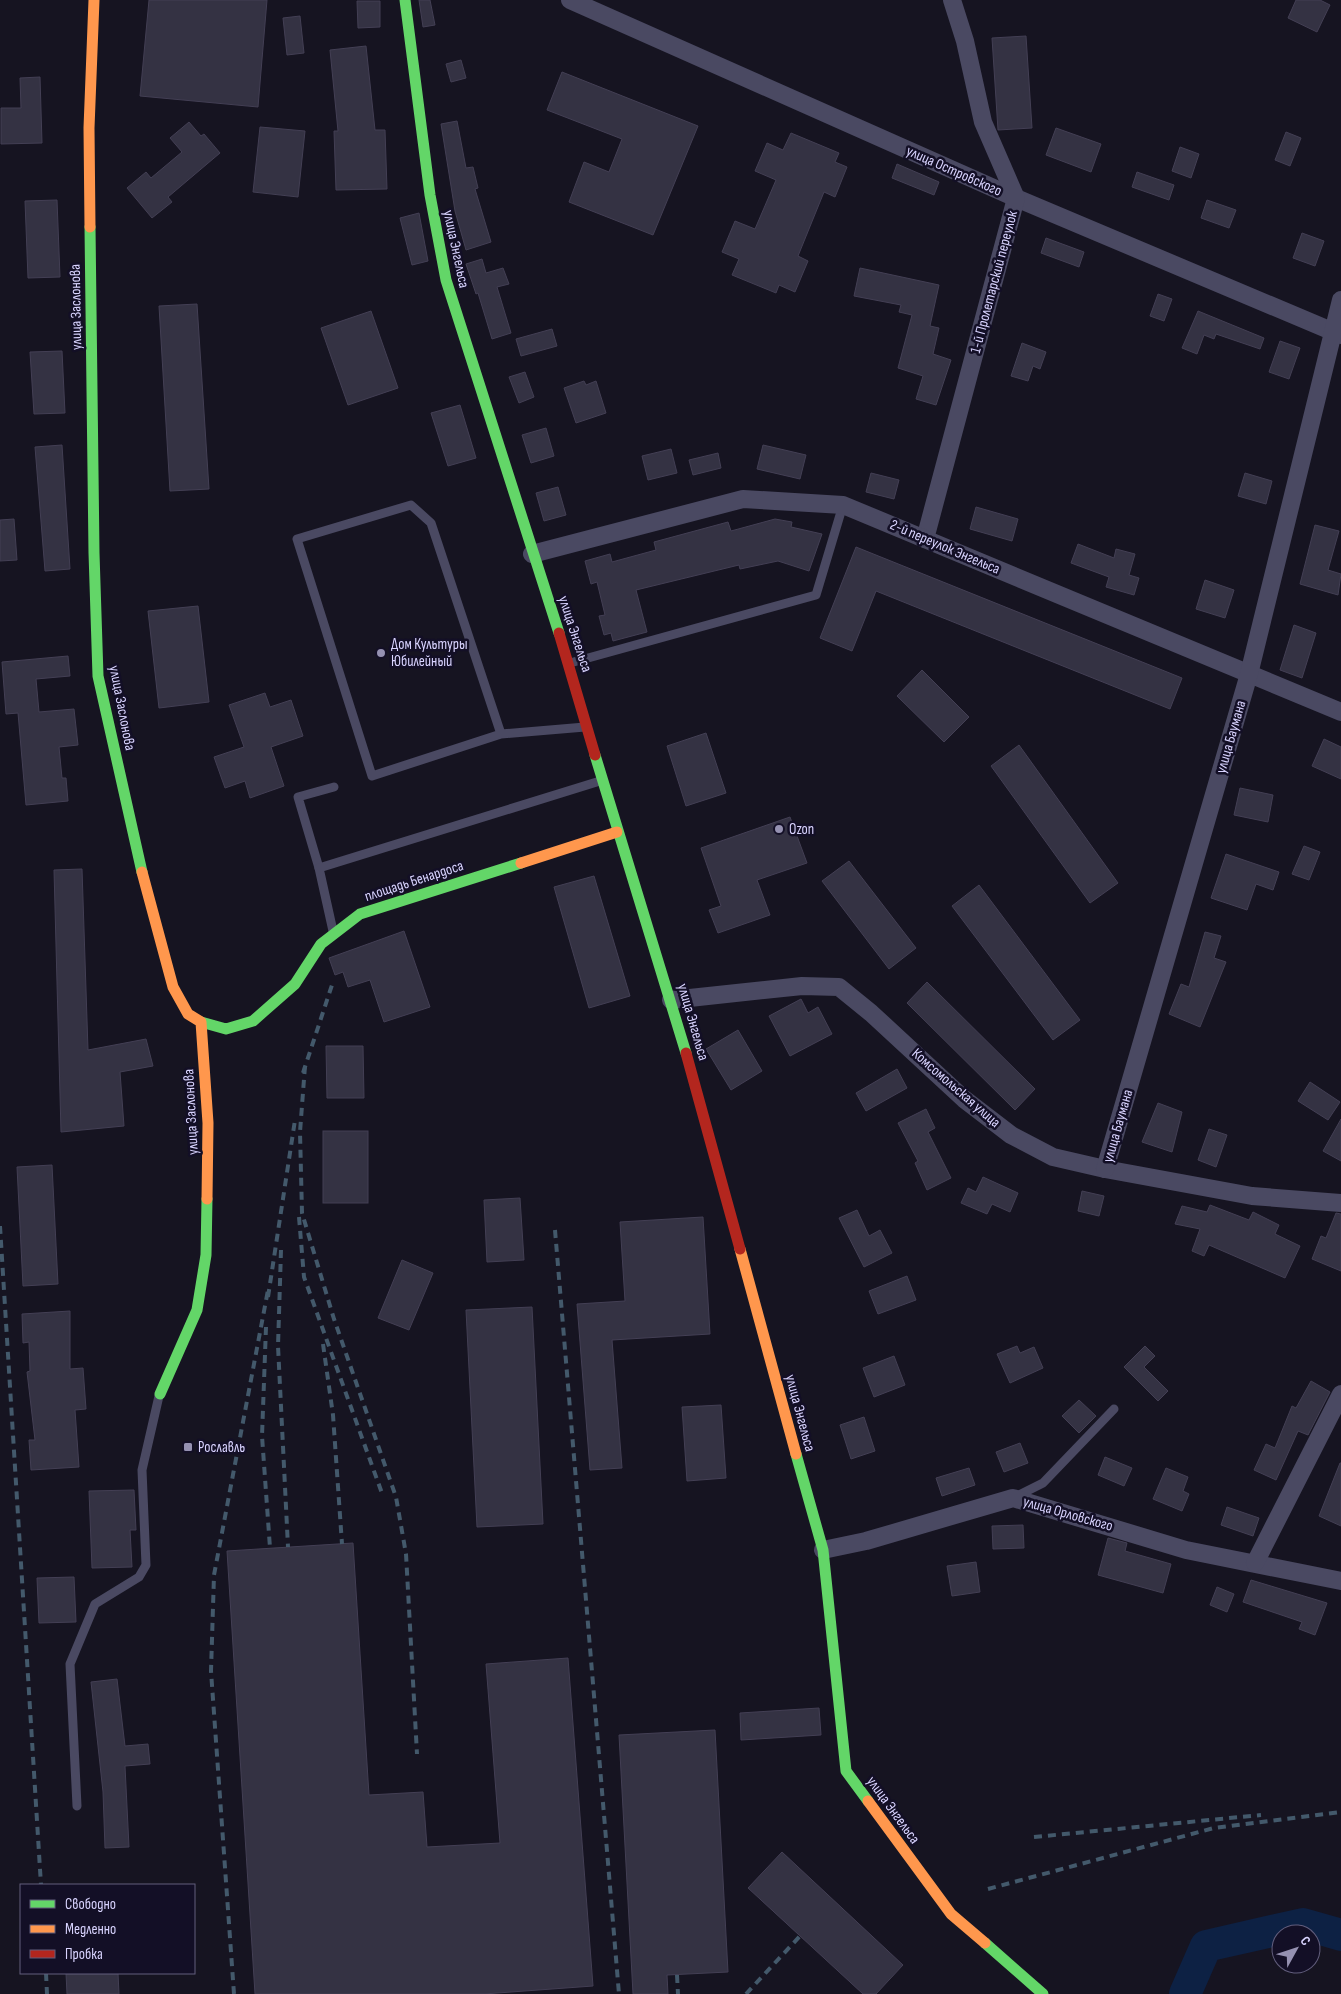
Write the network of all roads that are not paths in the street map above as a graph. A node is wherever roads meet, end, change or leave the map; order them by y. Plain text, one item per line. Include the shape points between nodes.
1 (94, 0) edge
2 (405, 0) edge
3 (570, 0) edge
4 (952, 0) edge
5 (1016, 198) junction
6 (1341, 300) edge
7 (1337, 333) edge
8 (843, 505) junction
9 (925, 539) junction
10 (532, 554) junction
11 (569, 664) junction
12 (1250, 674) junction
13 (1341, 712) edge
14 (587, 727) junction
15 (501, 734) junction
16 (603, 780) junction
17 (334, 787) dead end
18 (617, 832) junction
19 (319, 868) junction
20 (333, 933) junction
21 (671, 1000) junction
22 (201, 1022) junction
23 (1105, 1169) junction
24 (1341, 1203) edge
25 (160, 1394) joint
26 (1341, 1394) edge
27 (1114, 1409) dead end
28 (1013, 1498) junction
29 (824, 1550) junction
30 (1254, 1563) junction
31 (1341, 1581) edge
32 (77, 1806) dead end
33 (1043, 1994) edge

1 - 22 street, улица Заслонова via 89,138 98,676 141,868 173,987 188,1014
2 - 10 street, улица Энгельса via 430,195 446,280
3 - 5 street, улица Островского
4 - 5 street, 1-й Пролетарский переулок via 965,40 983,122
5 - 7 street, улица Островского
5 - 9 street, 1-й Пролетарский переулок
6 - 7 street, улица Баумана
7 - 12 street, улица Баумана
8 - 9 street, 2-й переулок Энгельса
8 - 10 street, 2-й переулок Энгельса via 743,499
8 - 11 lane via 816,595
9 - 12 street, 2-й переулок Энгельса
10 - 11 street, улица Энгельса
11 - 14 street, улица Энгельса
12 - 13 street, 2-й переулок Энгельса
12 - 23 street, улица Баумана
14 - 15 lane
14 - 16 street, улица Энгельса
15 - 15 lane via 431,523 410,505 297,539 372,776
16 - 18 street, улица Энгельса
16 - 19 lane
17 - 19 lane via 298,797
18 - 20 street, площадь Бенардоса via 379,907 360,914
18 - 21 street, улица Энгельса
19 - 20 lane
20 - 22 street, площадь Бенардоса via 321,944 295,984 252,1020 226,1029
21 - 23 street, Комсомольская улица via 802,986 839,987 872,1013 964,1099 1011,1135 1053,1157
21 - 29 street, улица Энгельса
22 - 25 street, улица Заслонова via 208,1123 206,1255 197,1310
23 - 24 street, Комсомольская улица via 1252,1196
25 - 32 lane via 142,1470 146,1565 139,1577 94,1604 70,1664
26 - 30 street
27 - 28 lane via 1043,1483
28 - 29 street, улица Орловского
28 - 30 street, улица Орловского via 1186,1550
29 - 33 street, улица Энгельса via 846,1771 952,1914
30 - 31 street, улица Орловского

